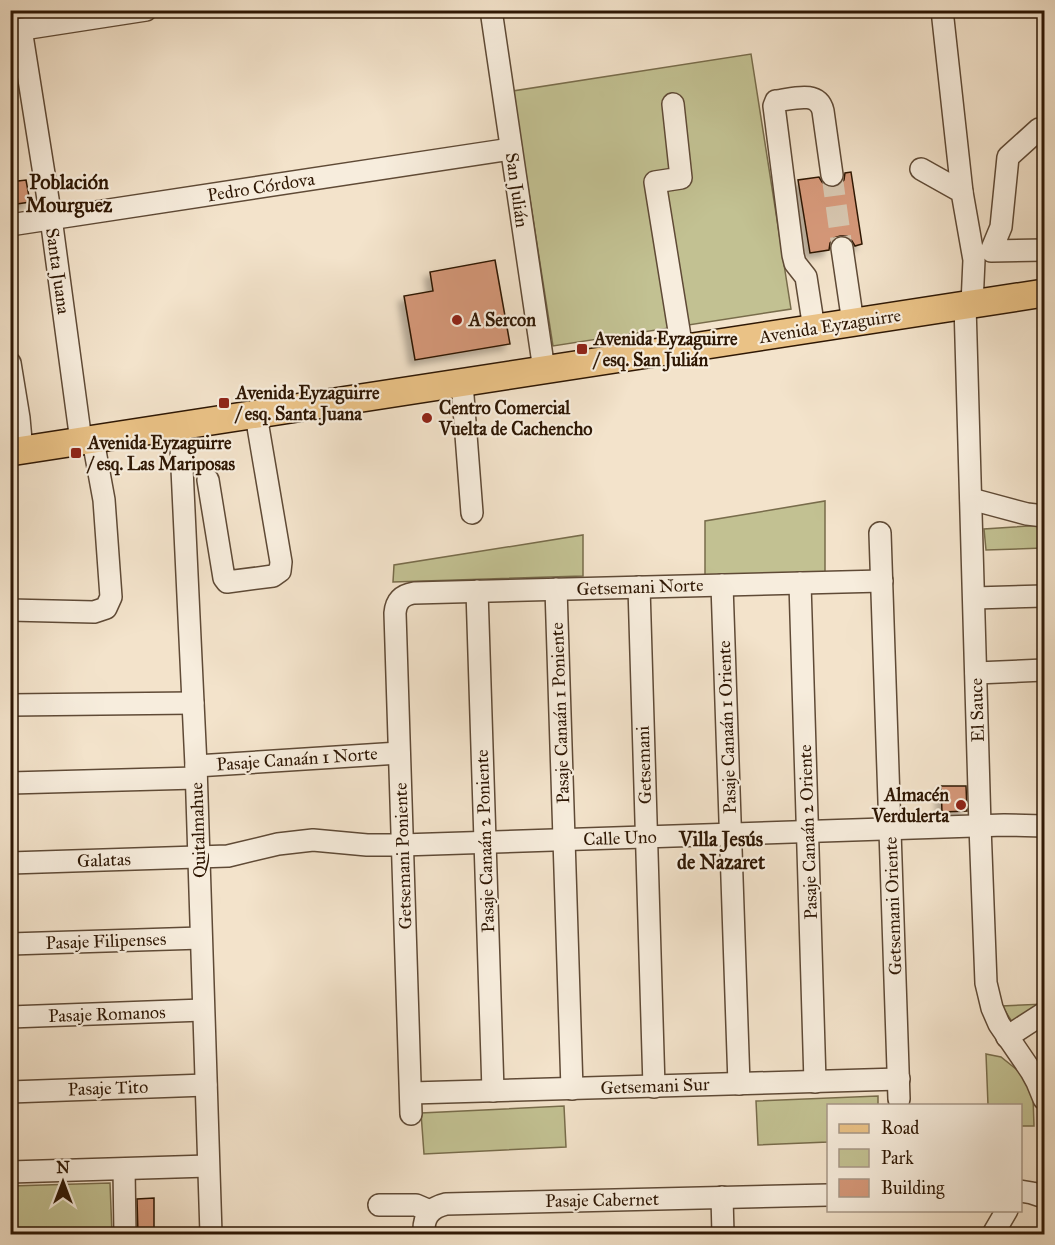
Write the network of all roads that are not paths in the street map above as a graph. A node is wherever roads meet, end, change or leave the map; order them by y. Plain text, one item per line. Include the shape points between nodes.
1 (146, 10) edge
2 (491, 10) edge
3 (942, 10) edge
4 (16, 30) edge
5 (673, 104) dead end
6 (1044, 129) edge
7 (511, 149) junction
8 (921, 169) dead end
9 (832, 175) tunnel mouth
10 (962, 192) junction
11 (51, 218) junction
12 (10, 225) edge
13 (842, 248) tunnel mouth
14 (1044, 250) edge
15 (1044, 294) edge
16 (969, 305) junction
17 (854, 323) junction
18 (814, 329) junction
19 (682, 349) junction
20 (10, 363) edge
21 (544, 370) junction
22 (462, 383) junction
23 (256, 415) junction
24 (180, 426) junction
25 (87, 441) junction
26 (16, 452) edge
27 (208, 480) dead end
28 (971, 499) junction
29 (472, 513) dead end
30 (1044, 516) edge
31 (880, 533) dead end
32 (882, 581) junction
33 (800, 583) junction
34 (722, 585) junction
35 (639, 587) junction
36 (556, 589) junction
37 (477, 591) junction
38 (1044, 596) edge
39 (974, 598) junction
40 (400, 599) joint
41 (10, 610) edge
42 (1044, 670) edge
43 (976, 673) junction
44 (193, 703) junction
45 (10, 705) edge
46 (399, 753) junction
47 (196, 772) junction
48 (10, 783) edge
49 (980, 826) junction
50 (1044, 826) edge
51 (890, 829) junction
52 (807, 832) junction
53 (730, 834) junction
54 (646, 837) junction
55 (564, 840) junction
56 (485, 842) junction
57 (402, 845) junction
58 (198, 858) junction
59 (10, 863) edge
60 (201, 938) junction
61 (10, 944) edge
62 (203, 1010) junction
63 (1044, 1013) edge
64 (10, 1017) edge
65 (1007, 1037) junction
66 (815, 1082) junction
67 (739, 1084) junction
68 (206, 1085) junction
69 (654, 1086) junction
70 (572, 1089) junction
71 (899, 1089) joint
72 (493, 1091) junction
73 (10, 1092) edge
74 (1044, 1099) edge
75 (411, 1104) joint
76 (208, 1166) junction
77 (124, 1168) junction
78 (10, 1172) edge
79 (1022, 1191) edge
80 (827, 1195) edge
81 (722, 1197) junction
82 (1044, 1197) edge
83 (379, 1205) dead end
84 (430, 1211) junction
85 (1006, 1212) edge
86 (125, 1234) edge
87 (211, 1234) edge
88 (424, 1234) edge
89 (723, 1234) edge
90 (993, 1234) edge

1 - 4 street
2 - 7 street, San Julián
3 - 10 street, El Sauce
4 - 11 street, Santa Juana
5 - 19 street via 681,178 655,182
6 - 14 street via 1039,129 1008,157 1001,227 990,251
7 - 11 street, Pedro Córdova
7 - 21 street, San Julián
8 - 10 street
9 - 18 street via 819,102 806,97 776,100 793,255 806,277
10 - 16 street, El Sauce via 974,260
11 - 12 street, Pedro Córdova
11 - 25 street, Santa Juana
13 - 17 street
15 - 16 main road, Avenida Eyzaguirre
16 - 17 main road, Avenida Eyzaguirre
16 - 28 street, El Sauce
17 - 18 main road, Avenida Eyzaguirre
18 - 19 main road, Avenida Eyzaguirre
19 - 21 main road, Avenida Eyzaguirre
20 - 26 street via 19,418
21 - 22 main road, Avenida Eyzaguirre
22 - 23 main road, Avenida Eyzaguirre
22 - 29 street
23 - 24 main road, Avenida Eyzaguirre
23 - 27 street via 280,571 273,576 227,582
24 - 25 main road, Avenida Eyzaguirre
24 - 44 street, Quitalmahue
25 - 26 main road, Avenida Eyzaguirre
25 - 41 street, Santa Juana via 104,500 111,597 106,608 93,612
28 - 30 street
28 - 39 street, El Sauce
31 - 32 street, Getsemani Oriente
32 - 33 street, Getsemani Norte
32 - 51 street, Getsemani Oriente
33 - 34 street, Getsemani Norte
33 - 52 street, Pasaje Canaán 2 Oriente
34 - 35 street, Getsemani Norte
34 - 53 street, Pasaje Canaán 1 Oriente
35 - 36 street, Getsemani Norte
35 - 54 street, Getsemani
36 - 37 street, Getsemani Norte
36 - 55 street, Pasaje Canaán 1 Poniente
37 - 40 street, Getsemani Norte via 414,593
37 - 56 street, Pasaje Canaán 2 Poniente
38 - 39 street
39 - 43 street, El Sauce
40 - 46 street, Getsemani Poniente via 395,608
42 - 43 street
43 - 49 street, El Sauce
44 - 45 street
44 - 47 street, Quitalmahue
46 - 47 street, Pasaje Canaán 1 Norte
46 - 57 street, Getsemani Poniente
47 - 48 street, Pasaje Canaán 1 Norte
47 - 58 street, Quitalmahue
49 - 50 street, Calle Uno
49 - 51 street, Calle Uno
49 - 65 street, El Sauce via 986,983 992,1008
51 - 52 street, Calle Uno
51 - 71 street, Getsemani Oriente
52 - 53 street, Calle Uno
52 - 66 street, Pasaje Canaán 2 Oriente
53 - 54 street, Calle Uno
53 - 67 street, Pasaje Canaán 1 Oriente
54 - 55 street, Calle Uno
54 - 69 street, Getsemani
55 - 56 street, Calle Uno
55 - 70 street, Pasaje Canaán 1 Poniente
56 - 57 street, Calle Uno
56 - 72 street, Pasaje Canaán 2 Poniente
57 - 58 street, Calle Uno via 314,840
57 - 75 street, Getsemani Poniente
58 - 59 street, Galatas
58 - 60 street, Quitalmahue
60 - 61 street, Pasaje Filipenses
60 - 62 street, Quitalmahue
62 - 64 street, Pasaje Romanos
62 - 68 street, Quitalmahue
63 - 65 street
65 - 74 street, El Sauce via 1031,1071
66 - 67 street, Getsemani Sur
66 - 71 street, Getsemani Sur
67 - 69 street, Getsemani Sur
68 - 73 street, Pasaje Tito
68 - 76 street, Quitalmahue
69 - 70 street, Getsemani Sur
70 - 72 street, Getsemani Sur
72 - 75 street, Getsemani Sur
76 - 77 street
76 - 87 street, Quitalmahue
77 - 78 street
77 - 86 street
79 - 82 street
80 - 81 street, Pasaje Cabernet
81 - 84 street, Pasaje Cabernet via 446,1204
81 - 89 street
83 - 84 street, Pasaje Cabernet via 416,1205
84 - 88 street via 424,1222
85 - 90 street

